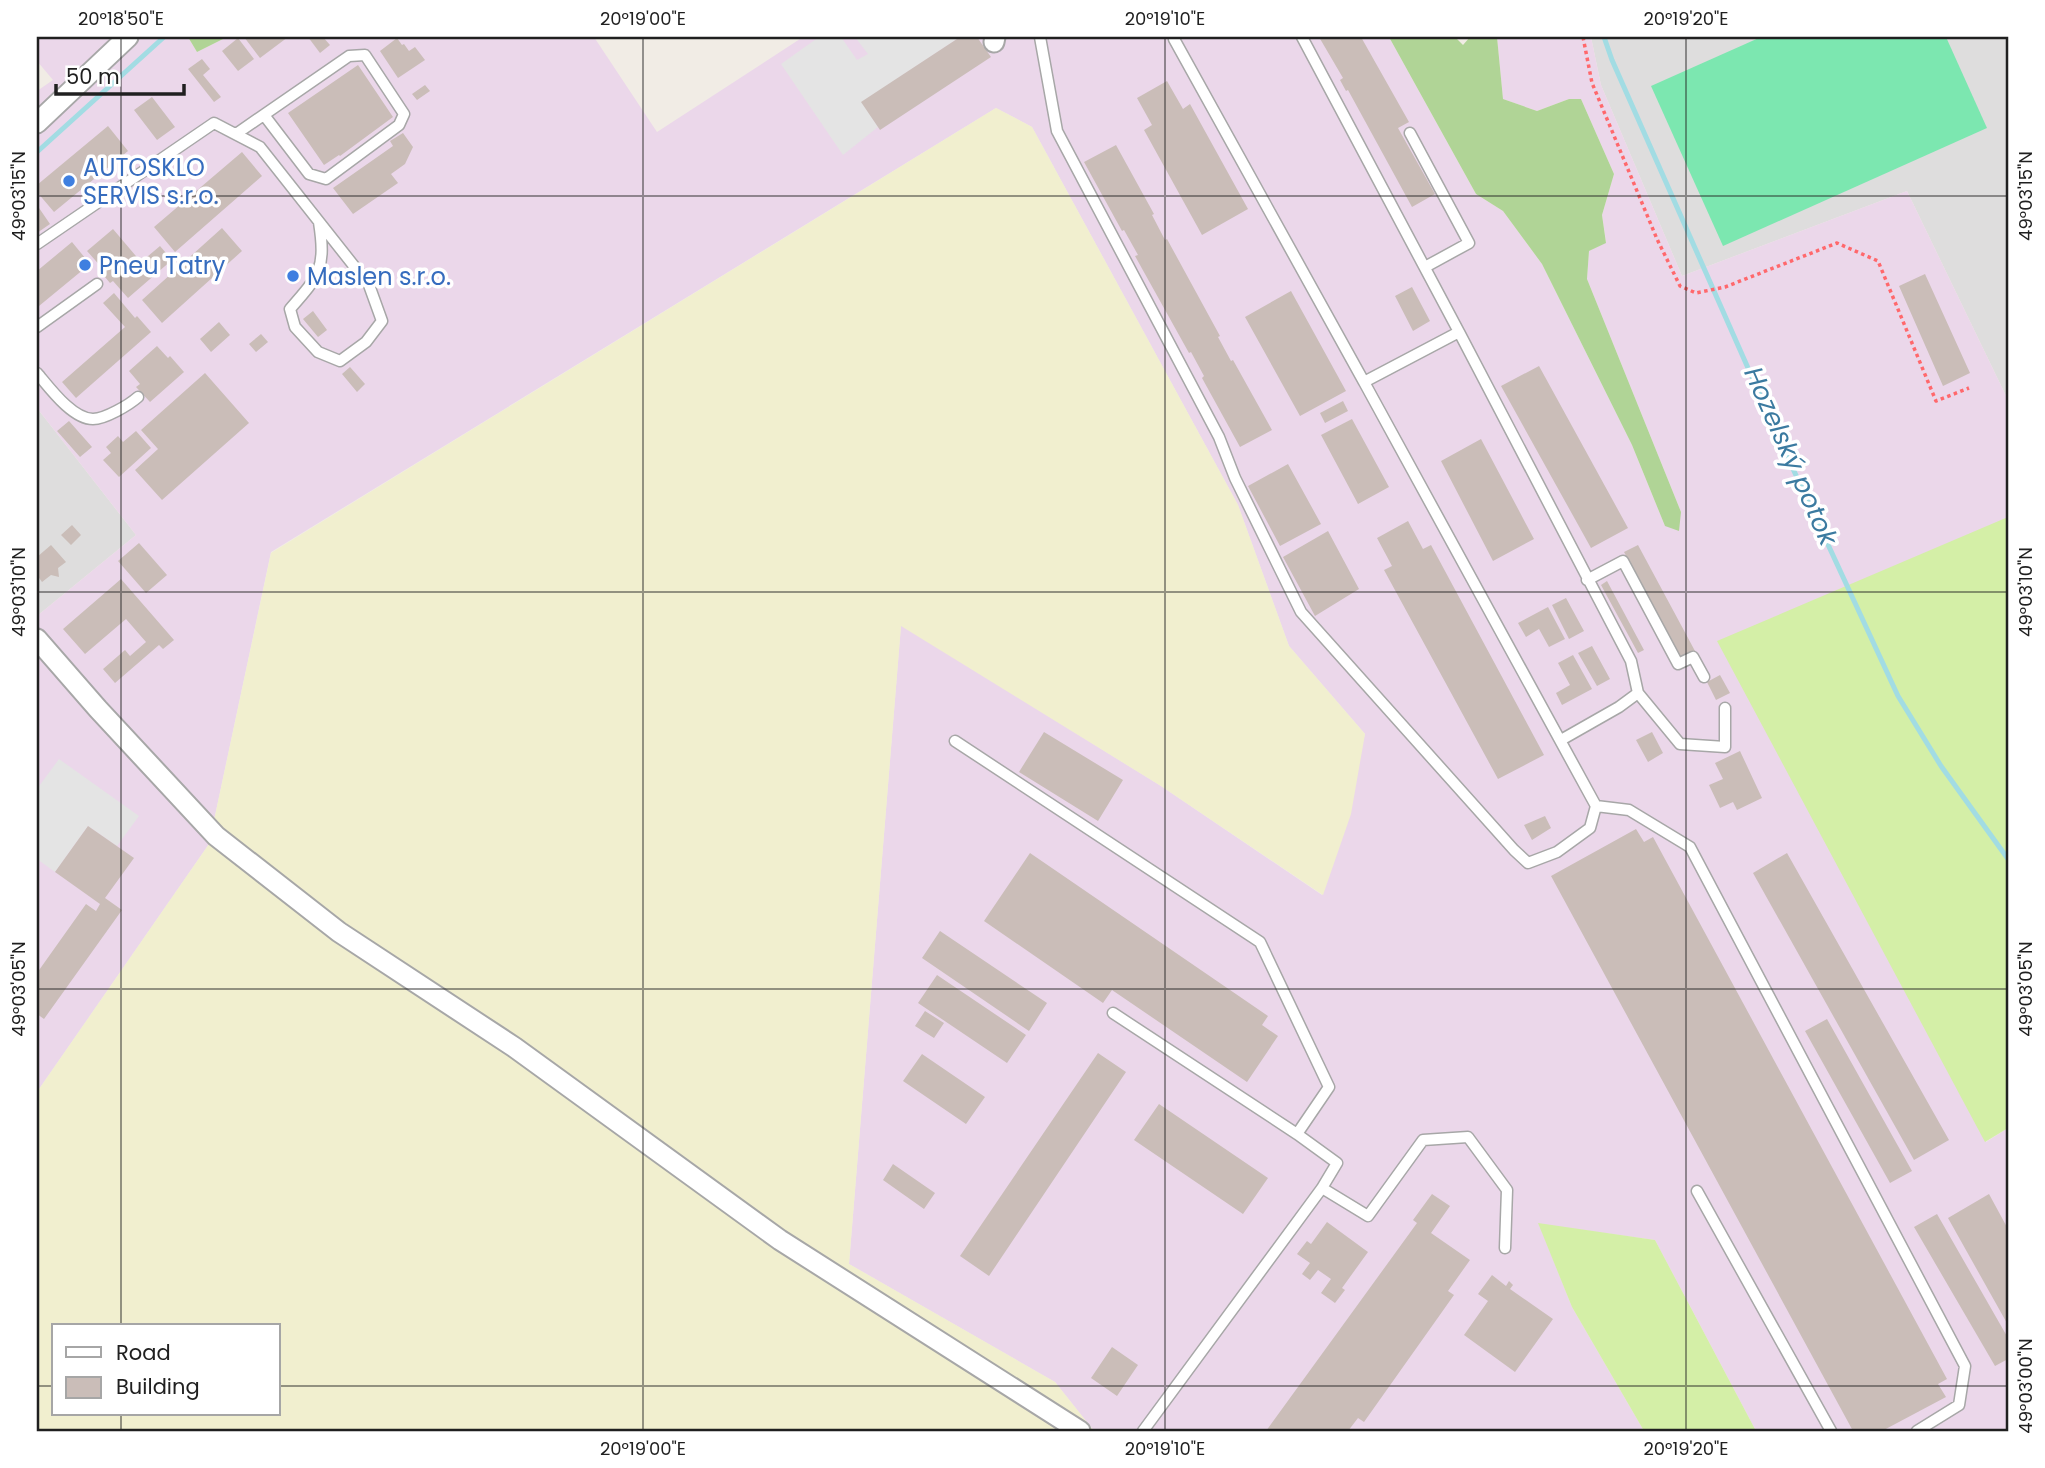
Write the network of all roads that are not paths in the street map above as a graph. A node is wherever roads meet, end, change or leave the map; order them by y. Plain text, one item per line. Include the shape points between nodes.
1 (128, 37) edge
2 (1040, 37) edge
3 (1302, 37) edge
4 (1174, 39) dead end
5 (264, 115) junction
6 (37, 123) edge
7 (1410, 133) dead end
8 (236, 134) junction
9 (319, 222) junction
10 (37, 244) edge
11 (1425, 267) junction
12 (97, 284) dead end
13 (37, 327) edge
14 (1459, 332) junction
15 (37, 373) edge
16 (1364, 382) junction
17 (138, 397) dead end
18 (1587, 580) junction
19 (37, 639) edge
20 (1704, 677) dead end
21 (1638, 693) junction
22 (1725, 708) dead end
23 (1561, 740) junction
24 (955, 741) dead end
25 (1596, 806) junction
26 (1113, 1013) dead end
27 (1297, 1134) junction
28 (1322, 1188) junction
29 (1697, 1191) dead end
30 (1505, 1248) dead end
31 (1080, 1431) edge
32 (1143, 1431) edge
33 (1831, 1431) edge
34 (1917, 1431) edge

1 - 6 street
2 - 25 lane via 1057,131 1219,436 1301,612 1528,863 1557,852 1590,828
3 - 11 lane
4 - 16 lane
5 - 5 lane via 349,56 365,55 404,114 399,125 326,178 309,174
5 - 8 lane
7 - 11 lane via 1469,243
8 - 9 lane via 260,147
8 - 10 lane via 214,122
9 - 9 lane via 369,285 382,321 366,342 340,361 318,352 295,327 290,309 318,274 323,248
11 - 14 lane
12 - 13 lane
14 - 16 lane
14 - 18 lane
15 - 17 lane via 73,412 92,419 124,408
16 - 23 lane
18 - 20 lane via 1623,561 1678,664 1693,656
18 - 21 lane via 1630,660
19 - 31 street via 216,836 339,932 514,1047 780,1240
21 - 22 lane via 1680,744 1725,747
21 - 23 lane
23 - 25 lane
24 - 27 lane via 1260,942 1329,1087
25 - 34 lane via 1629,810 1690,847 1965,1366 1959,1405
26 - 27 lane
27 - 28 lane via 1337,1163
28 - 30 lane via 1368,1216 1423,1140 1468,1137 1507,1190
28 - 32 lane
29 - 33 lane

